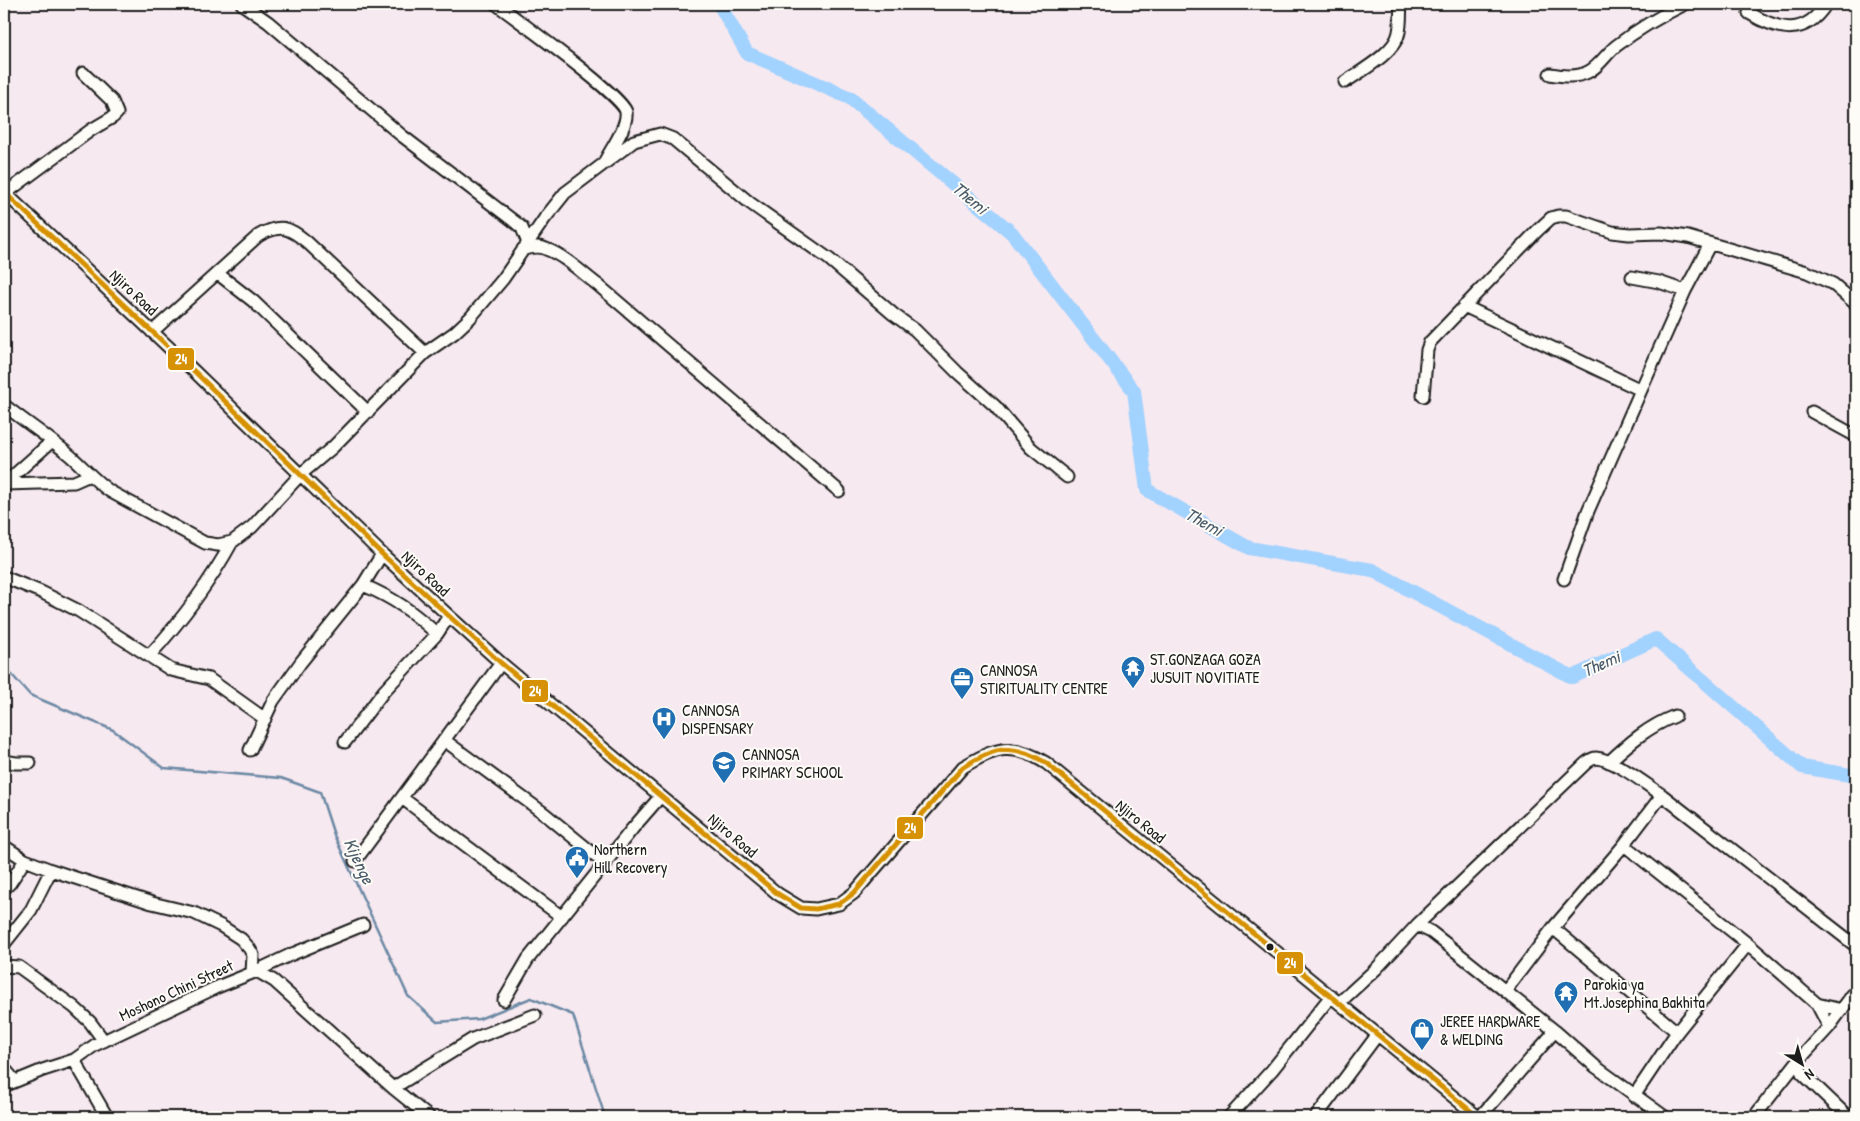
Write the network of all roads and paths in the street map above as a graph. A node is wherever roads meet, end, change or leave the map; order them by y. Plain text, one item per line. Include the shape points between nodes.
1 (242, 4) edge
2 (496, 4) edge
3 (1400, 4) edge
4 (1685, 4) edge
5 (1826, 4) edge
6 (1749, 13) dead end
7 (84, 74) dead end
8 (1550, 74) dead end
9 (1345, 82) dead end
10 (601, 167) junction
11 (5, 193) edge
12 (1710, 244) junction
13 (525, 246) junction
14 (217, 273) junction
15 (1632, 277) dead end
16 (1685, 291) junction
17 (1856, 304) edge
18 (1464, 306) junction
19 (152, 332) junction
20 (425, 353) junction
21 (1641, 390) junction
22 (1423, 396) dead end
23 (4, 405) edge
24 (368, 412) junction
25 (1812, 412) dead end
26 (1856, 436) edge
27 (51, 442) junction
28 (301, 474) junction
29 (90, 475) junction
30 (1067, 477) dead end
31 (4, 484) edge
32 (838, 490) dead end
33 (232, 542) junction
34 (382, 554) junction
35 (4, 577) edge
36 (1564, 578) dead end
37 (363, 585) junction
38 (449, 616) junction
39 (437, 634) junction
40 (149, 656) junction
41 (501, 663) junction
42 (1675, 716) dead end
43 (265, 719) junction
44 (444, 740) junction
45 (346, 742) dead end
46 (250, 750) dead end
47 (4, 761) edge
48 (1609, 762) junction
49 (30, 763) dead end
50 (1662, 795) junction
51 (660, 797) junction
52 (402, 798) junction
53 (1624, 845) junction
54 (4, 846) edge
55 (25, 860) junction
56 (356, 860) dead end
57 (606, 864) junction
58 (51, 870) junction
59 (4, 889) edge
60 (562, 917) junction
61 (363, 925) dead end
62 (1417, 925) junction
63 (1553, 928) junction
64 (4, 944) edge
65 (1748, 944) junction
66 (1856, 946) edge
67 (4, 966) edge
68 (255, 972) junction
69 (1506, 990) junction
70 (1856, 990) edge
71 (1335, 999) junction
72 (504, 1000) dead end
73 (1817, 1004) junction
74 (1842, 1010) junction
75 (534, 1015) dead end
76 (1829, 1027) junction
77 (1556, 1031) junction
78 (1677, 1032) junction
79 (1378, 1034) junction
80 (104, 1041) junction
81 (74, 1060) junction
82 (1798, 1061) junction
83 (4, 1068) edge
84 (1802, 1073) junction
85 (1786, 1077) junction
86 (15, 1081) junction
87 (4, 1086) edge
88 (393, 1088) junction
89 (1634, 1096) junction
90 (107, 1117) edge
91 (429, 1117) edge
92 (1229, 1117) edge
93 (1316, 1117) edge
94 (1479, 1117) edge
95 (1665, 1117) edge
96 (1754, 1117) edge
97 (1848, 1117) edge

1 - 13 street via 268,22 401,135 515,222 522,228
2 - 10 street via 625,106 627,117 624,126
3 - 9 street via 1397,40 1390,49
4 - 8 street via 1635,32 1587,73 1569,76
5 - 6 street via 1814,19 1796,28 1782,28
7 - 11 street via 112,101 117,112
10 - 13 street via 564,194
10 - 30 street via 634,142 648,136 660,134 673,139 750,203 829,259 914,330 995,406 1031,448
11 - 19 street, Njiro Road
12 - 16 street
12 - 17 street via 1807,272 1833,284
12 - 18 street via 1661,233 1612,232 1558,216 1537,231
13 - 20 street via 470,318
13 - 32 street via 545,248 570,264
14 - 19 street
14 - 20 street via 258,236 272,228 293,231
14 - 24 street via 252,301
15 - 16 street
16 - 21 street
18 - 21 street
18 - 22 street via 1430,342
19 - 28 street, Njiro Road
20 - 24 street
21 - 36 street via 1588,511
23 - 27 street
24 - 28 street
25 - 26 street
27 - 29 street
27 - 31 street
28 - 33 street via 252,527
28 - 34 street, Njiro Road
29 - 31 street via 74,482
29 - 33 street via 111,492 195,538 212,544
33 - 40 street via 207,584
34 - 37 street
34 - 38 street, Njiro Road
35 - 40 street via 79,611
37 - 39 street via 407,607
37 - 43 street via 295,670 273,701
38 - 39 street
38 - 41 street, Njiro Road
39 - 45 street via 384,691
40 - 43 street via 170,670 209,679
41 - 44 street
41 - 51 street, Njiro Road
42 - 48 street via 1630,742
43 - 46 street
44 - 52 street
44 - 57 street via 545,814
47 - 49 street
48 - 50 street
48 - 62 street via 1597,758 1586,763
50 - 53 street
50 - 66 street
51 - 57 street
51 - 71 street, Njiro Road via 778,894 801,908 822,909 839,904 854,893 963,766 1000,749 1019,750 1046,763
52 - 56 street
52 - 60 street
53 - 63 street
53 - 65 street
54 - 55 street
55 - 58 street
55 - 59 street
57 - 60 street
58 - 64 street via 31,910
58 - 68 street via 194,914 221,926 249,948
60 - 72 street via 528,959
61 - 68 street, Moshono Chini Street
62 - 69 street via 1431,932
62 - 71 street via 1376,969
63 - 69 street
63 - 78 street
65 - 73 street
65 - 78 street
67 - 80 street via 19,967 74,1007
68 - 80 street, Moshono Chini Street
68 - 88 street via 274,981
69 - 77 street
70 - 74 street
71 - 79 street, Njiro Road
71 - 92 street
73 - 74 street
73 - 76 street
74 - 76 street
75 - 88 street via 473,1039
76 - 82 street
77 - 89 street
77 - 94 street
78 - 89 street
79 - 93 street
79 - 94 street, Njiro Road
80 - 81 street, Moshono Chini Street
81 - 86 street, Moshono Chini Street
81 - 90 street
82 - 84 street
82 - 85 street
83 - 86 street
84 - 85 street
84 - 97 street
85 - 96 street
86 - 87 street, Moshono Chini Street
88 - 91 street
89 - 95 street

